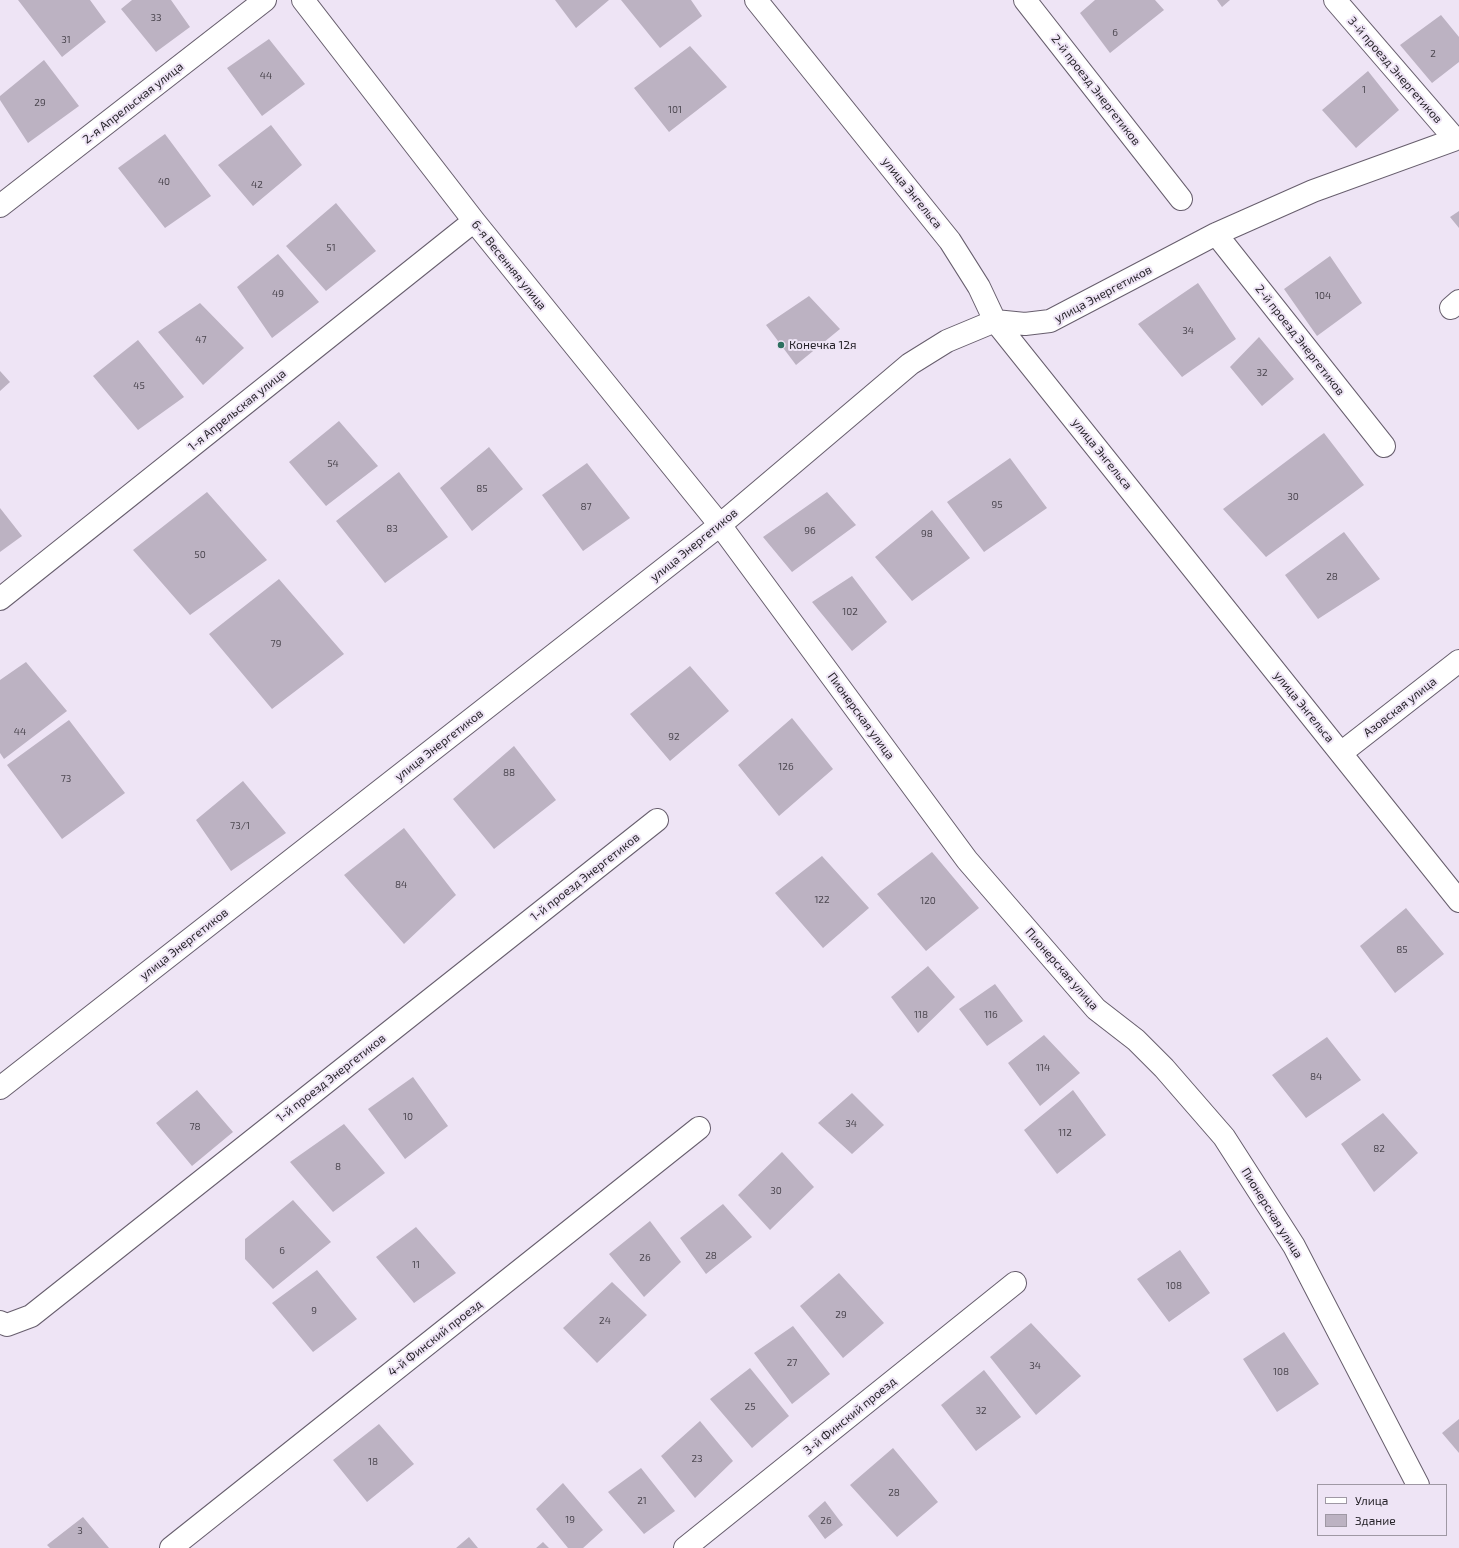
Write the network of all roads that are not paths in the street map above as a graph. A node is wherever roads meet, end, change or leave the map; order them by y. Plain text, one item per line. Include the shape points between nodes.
1 (265, 0) edge
2 (303, 0) edge
3 (756, 0) edge
4 (1025, 0) edge
5 (1335, 0) edge
6 (1457, 139) edge
7 (1181, 199) dead end
8 (0, 206) edge
9 (474, 220) junction
10 (1216, 234) junction
11 (995, 321) junction
12 (1384, 446) dead end
13 (720, 525) junction
14 (0, 599) edge
15 (1459, 661) edge
16 (1341, 753) junction
17 (657, 820) dead end
18 (1459, 901) edge
19 (0, 1088) edge
20 (699, 1128) dead end
21 (1015, 1283) dead end
22 (0, 1322) edge
23 (1417, 1484) edge
24 (171, 1548) edge
25 (684, 1548) edge

1 - 8 street, 2-я Апрельская улица
2 - 9 street, 6-я Весенняя улица
3 - 11 street, улица Энгельса via 950,241 979,287
4 - 7 street, 2-й проезд Энергетиков
5 - 6 street, 3-й проезд Энергетиков
6 - 10 street, улица Энергетиков via 1313,191
9 - 13 street, 6-я Весенняя улица
9 - 14 street, 1-я Апрельская улица
10 - 11 street, улица Энергетиков via 1050,321 1025,324
10 - 12 street, 2-й проезд Энергетиков
11 - 13 street, улица Энергетиков via 947,341 910,364
11 - 16 street, улица Энгельса
13 - 19 street, улица Энергетиков
13 - 23 street, Пионерская улица via 968,860 1096,1009 1136,1040 1159,1063 1224,1137 1294,1246
15 - 16 street, Азовская улица
16 - 18 street, улица Энгельса
17 - 22 street, 1-й проезд Энергетиков via 31,1316 6,1325
20 - 24 street, 4-й Финский проезд
21 - 25 street, 3-й Финский проезд

